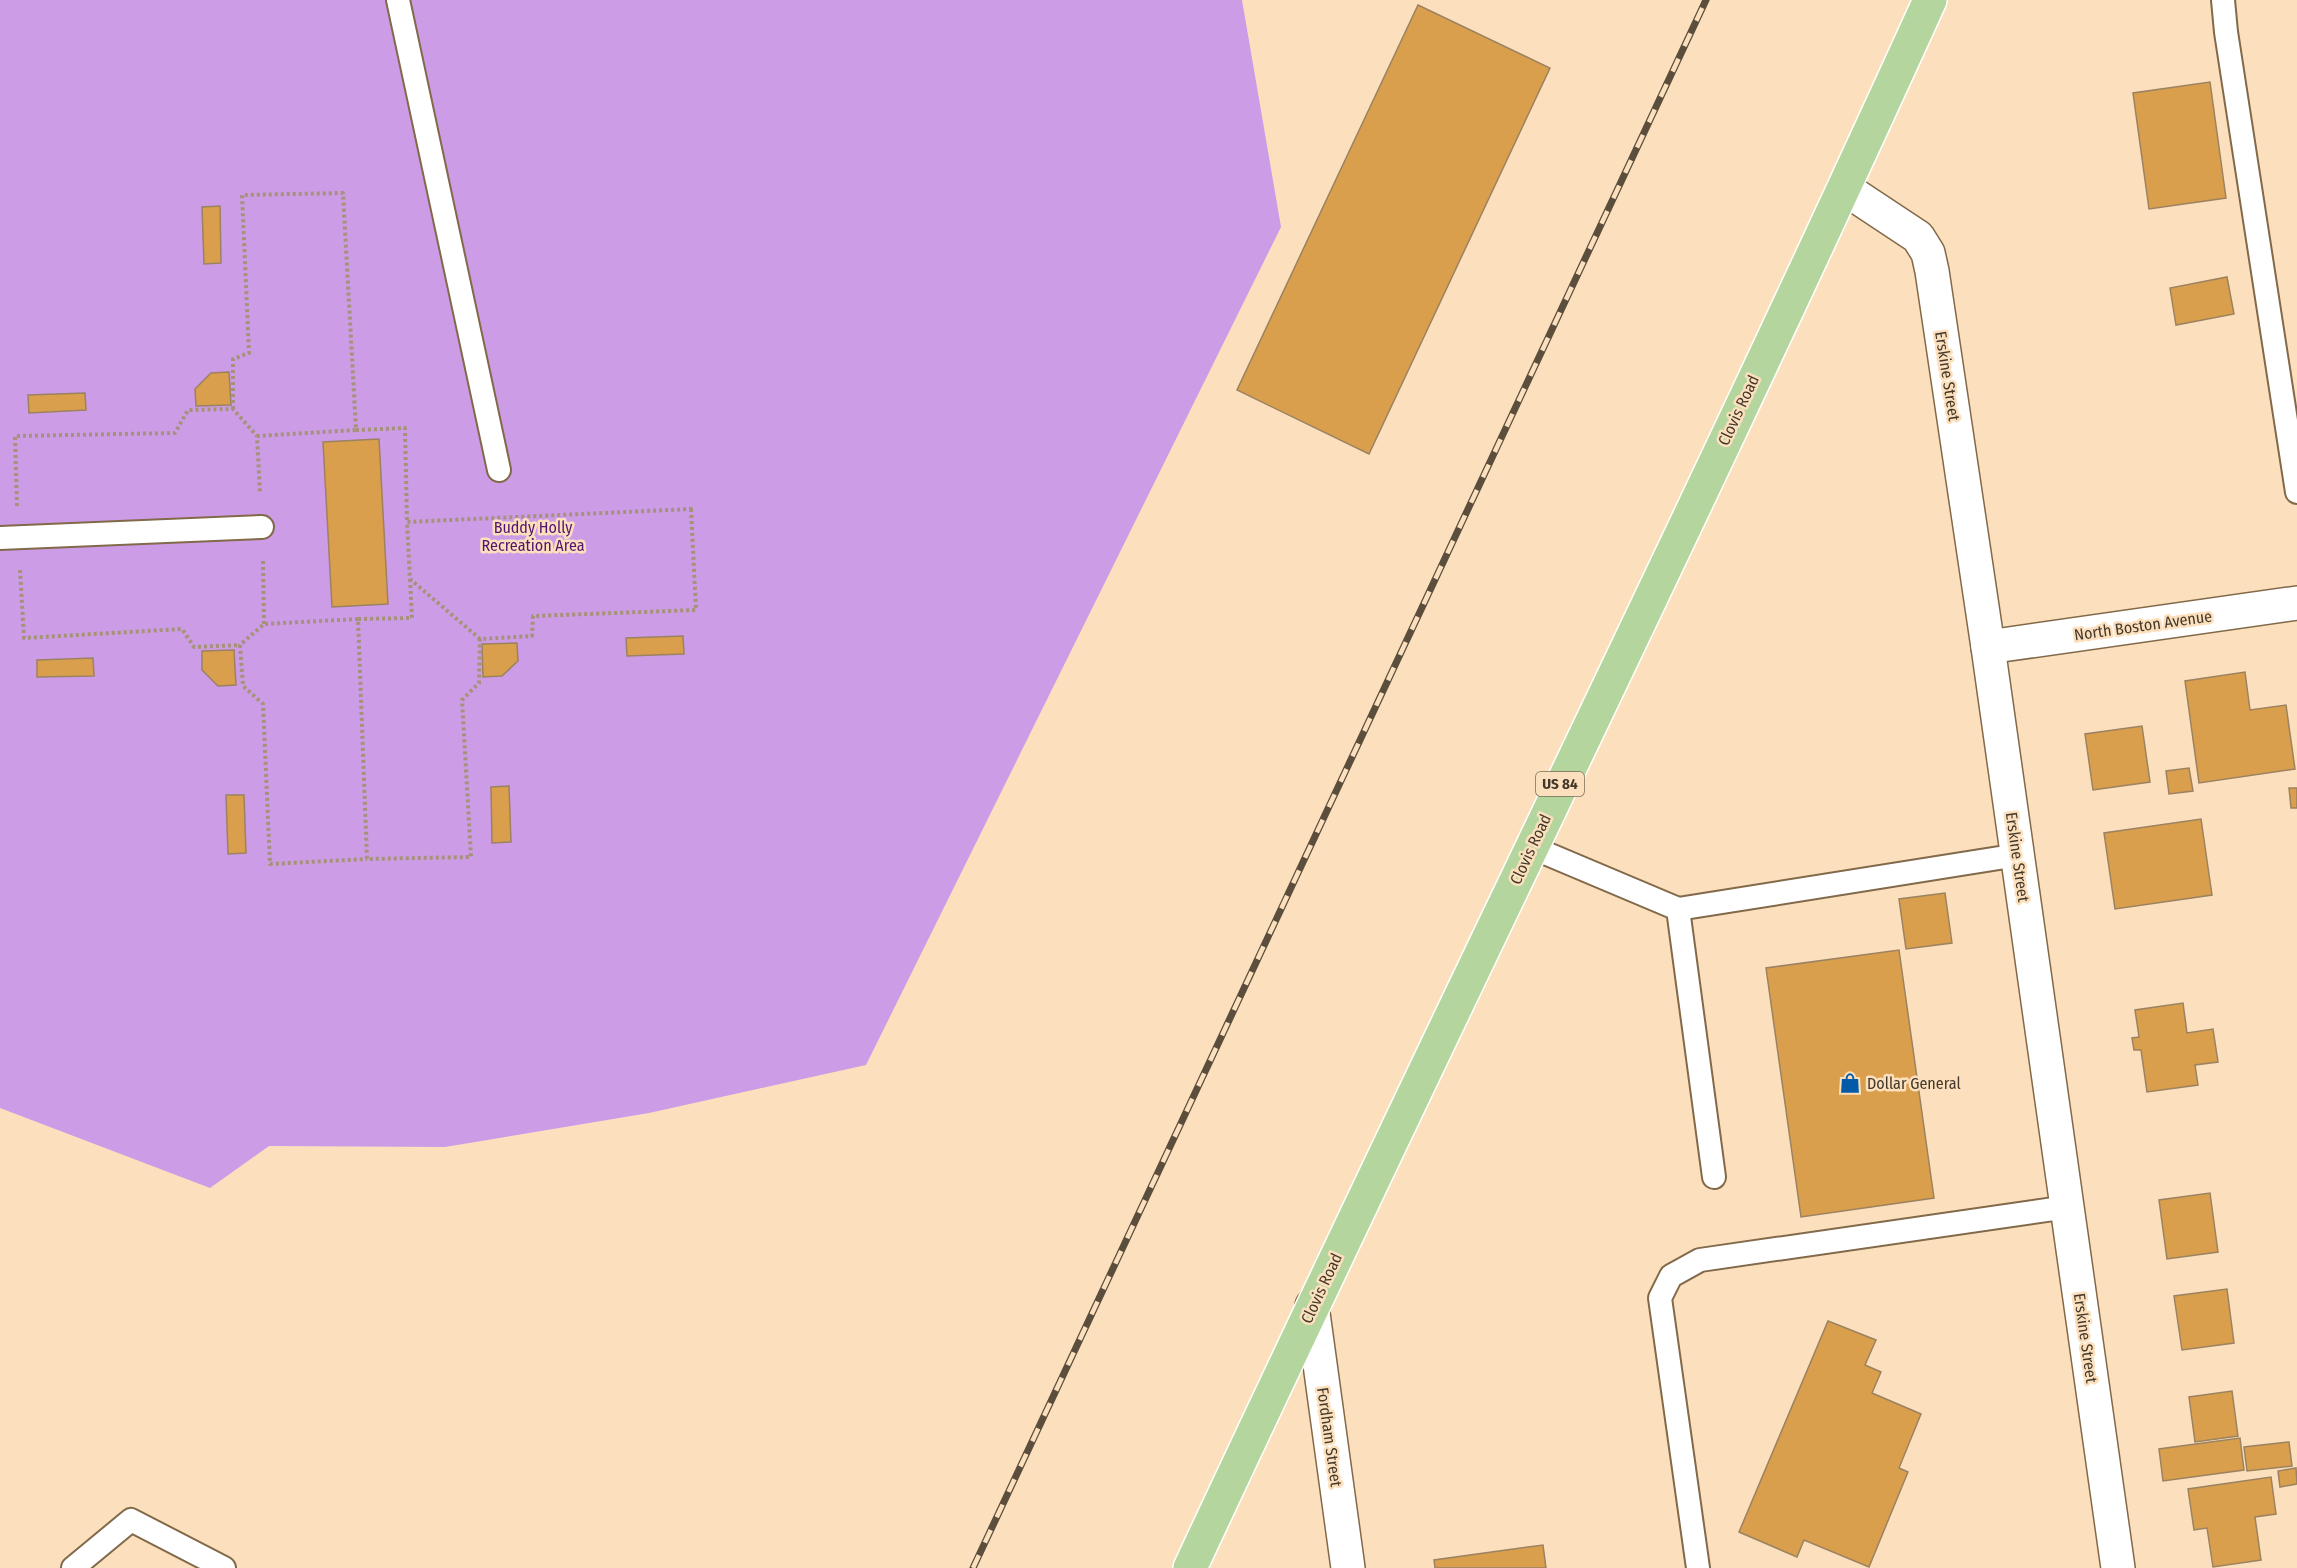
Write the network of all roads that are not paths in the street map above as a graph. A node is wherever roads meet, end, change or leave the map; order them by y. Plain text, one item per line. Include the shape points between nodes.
1 (398, 0) edge
2 (1930, 0) edge
3 (2223, 0) edge
4 (1844, 188) junction
5 (499, 470) dead end
6 (2297, 492) edge
7 (262, 527) road end
8 (9, 538) edge
9 (2297, 603) edge
10 (1988, 647) junction
11 (1531, 847) junction
12 (2018, 855) junction
13 (1678, 909) junction
14 (1714, 1177) dead end
15 (2068, 1207) junction
16 (1312, 1306) junction
17 (73, 1568) edge
18 (224, 1568) edge
19 (1190, 1568) edge
20 (1348, 1568) edge
21 (1698, 1568) edge
22 (2118, 1568) edge

1 - 5 lane
2 - 4 highway, Clovis Road / US 84
3 - 6 lane
4 - 10 street, Erskine Street via 1918,237 1928,253
4 - 11 highway, Clovis Road / US 84
7 - 8 lane
9 - 10 street, North Boston Avenue
10 - 12 street, Erskine Street
11 - 13 lane
11 - 16 highway, Clovis Road / US 84
12 - 13 lane
12 - 15 street, Erskine Street
13 - 14 lane
15 - 21 lane via 1700,1260 1671,1276 1660,1298
15 - 22 street, Erskine Street
16 - 19 highway, Clovis Road / US 84
16 - 20 street, Fordham Street
17 - 18 lane via 131,1520

